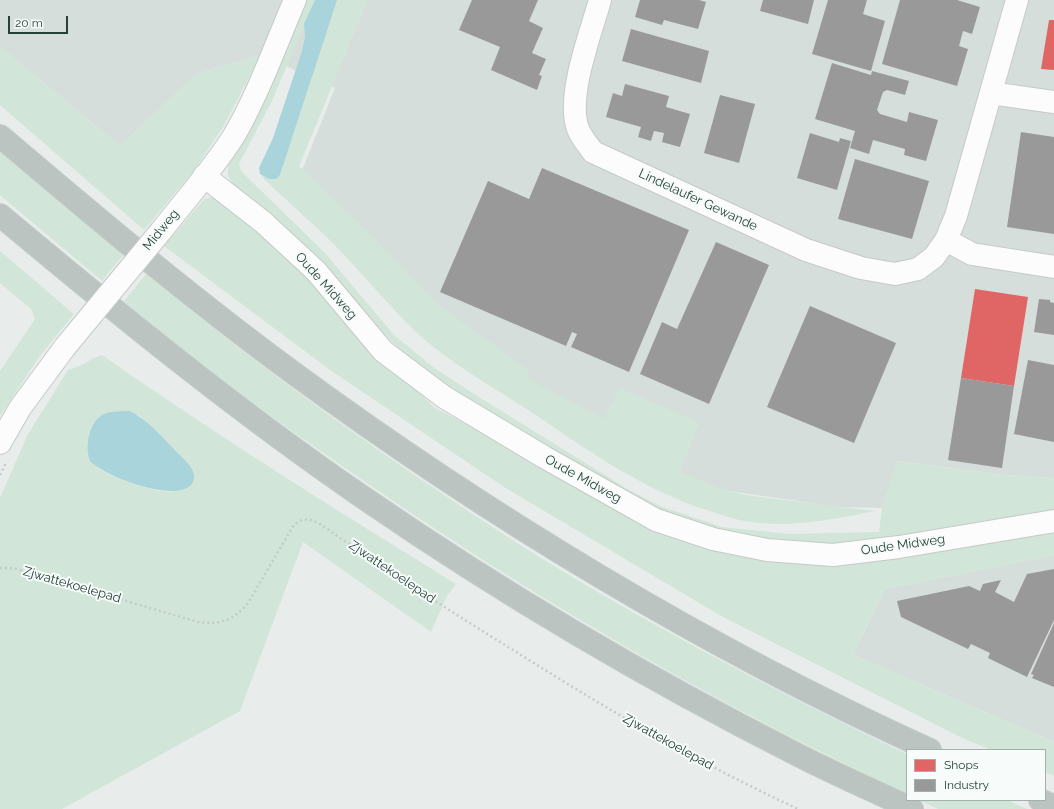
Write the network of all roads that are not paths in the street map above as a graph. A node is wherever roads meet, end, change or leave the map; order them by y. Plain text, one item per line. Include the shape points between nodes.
1 (295, 0) edge
2 (600, 0) edge
3 (1017, 0) edge
4 (991, 93) junction
5 (1054, 102) edge
6 (0, 136) edge
7 (204, 176) junction
8 (0, 215) edge
9 (946, 240) junction
10 (1054, 267) edge
11 (0, 443) edge
12 (1054, 521) edge
13 (928, 749) edge
14 (1042, 801) edge
15 (1054, 806) edge
16 (912, 809) edge

1 - 7 street, Midweg via 235,134
2 - 9 street, Lindelaufer Gewande via 578,79 574,105 578,129 593,152 806,250 861,268 895,274 918,268 934,257
3 - 4 street, Lindelaufer Gewande
4 - 5 street
4 - 9 street, Lindelaufer Gewande via 956,216
6 - 13 highway via 99,221 288,369 490,509 557,551 737,654
7 - 11 street, Midweg, bridge via 65,348 20,408
7 - 12 street, Oude Midweg via 263,222 316,271 383,351 444,397 656,520 713,539 767,550 833,555 898,548
8 - 16 highway via 186,365 276,434 405,526 546,616 657,680 800,757
9 - 10 street via 972,254
14 - 15 highway

